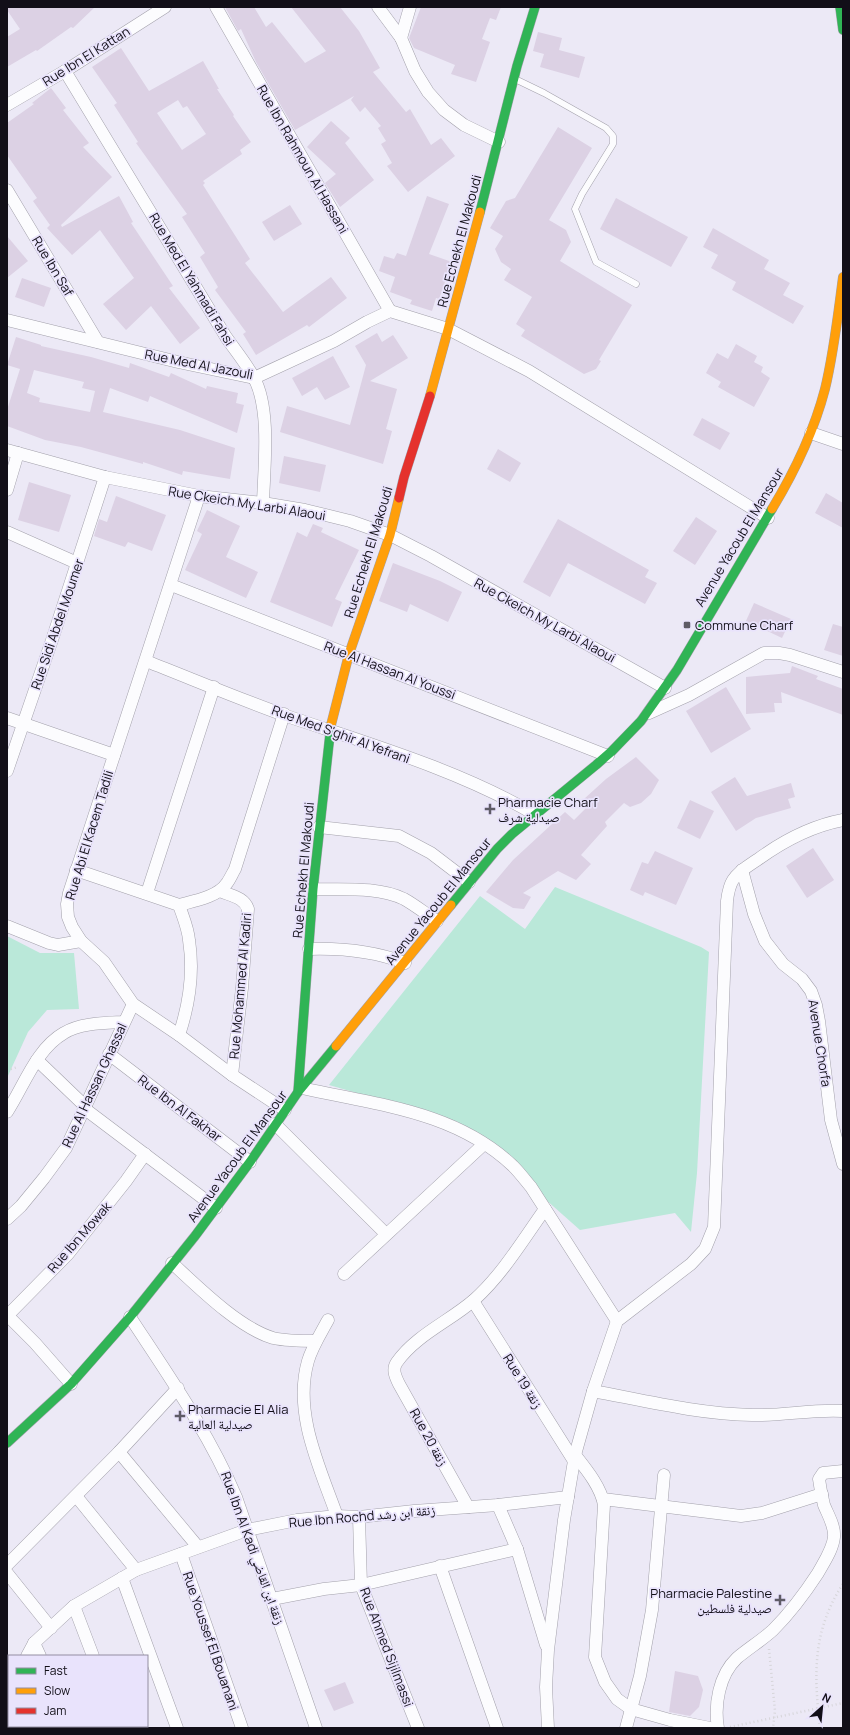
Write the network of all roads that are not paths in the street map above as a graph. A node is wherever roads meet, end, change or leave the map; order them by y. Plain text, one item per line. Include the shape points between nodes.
1 (165, 7) edge
2 (216, 7) edge
3 (378, 7) edge
4 (410, 7) edge
5 (534, 7) edge
6 (840, 7) edge
7 (843, 30) edge
8 (401, 38) junction
9 (65, 71) junction
10 (514, 78) junction
11 (7, 105) edge
12 (499, 142) junction
13 (7, 190) edge
14 (843, 277) edge
15 (636, 284) dead end
16 (390, 311) junction
17 (7, 320) edge
18 (448, 329) junction
19 (98, 342) junction
20 (254, 378) junction
21 (811, 433) junction
22 (843, 444) edge
23 (13, 451) edge
24 (105, 477) junction
25 (7, 490) edge
26 (199, 496) junction
27 (263, 503) junction
28 (768, 518) junction
29 (7, 532) edge
30 (390, 535) junction
31 (77, 563) junction
32 (171, 585) junction
33 (350, 654) junction
34 (146, 661) junction
35 (843, 672) edge
36 (214, 688) junction
37 (665, 688) junction
38 (284, 714) junction
39 (648, 714) junction
40 (7, 718) edge
41 (23, 724) junction
42 (330, 729) junction
43 (114, 755) junction
44 (608, 756) junction
45 (7, 771) edge
46 (534, 814) junction
47 (843, 820) edge
48 (319, 827) junction
49 (76, 870) junction
50 (742, 870) junction
51 (469, 882) junction
52 (313, 889) junction
53 (220, 892) junction
54 (147, 893) junction
55 (179, 905) junction
56 (437, 921) junction
57 (7, 926) edge
58 (80, 941) junction
59 (308, 949) junction
60 (405, 963) junction
61 (133, 1004) junction
62 (124, 1022) junction
63 (179, 1035) junction
64 (109, 1054) junction
65 (37, 1060) junction
66 (232, 1075) junction
67 (300, 1090) junction
68 (85, 1108) junction
69 (285, 1110) junction
70 (7, 1112) edge
71 (276, 1124) junction
72 (484, 1144) junction
73 (145, 1154) junction
74 (250, 1162) junction
75 (843, 1164) edge
76 (216, 1208) junction
77 (545, 1209) junction
78 (7, 1219) edge
79 (386, 1234) junction
80 (172, 1263) junction
81 (344, 1274) dead end
82 (473, 1301) junction
83 (7, 1315) edge
84 (130, 1317) junction
85 (328, 1320) dead end
86 (617, 1321) junction
87 (316, 1341) junction
88 (71, 1384) junction
89 (178, 1388) junction
90 (593, 1391) junction
91 (843, 1411) edge
92 (7, 1443) edge
93 (119, 1452) junction
94 (574, 1458) junction
95 (843, 1471) edge
96 (664, 1475) dead end
97 (822, 1494) junction
98 (76, 1496) junction
99 (568, 1498) junction
100 (603, 1499) junction
101 (498, 1505) junction
102 (468, 1507) junction
103 (660, 1507) junction
104 (337, 1516) junction
105 (359, 1517) junction
106 (247, 1530) junction
107 (198, 1547) junction
108 (517, 1549) junction
109 (180, 1554) junction
110 (7, 1566) edge
111 (440, 1566) junction
112 (136, 1570) junction
113 (7, 1573) edge
114 (122, 1578) junction
115 (362, 1585) junction
116 (272, 1599) junction
117 (74, 1606) junction
118 (51, 1628) junction
119 (34, 1642) junction
120 (548, 1650) junction
121 (28, 1655) edge
122 (40, 1655) edge
123 (93, 1655) edge
124 (631, 1709) junction
125 (669, 1724) edge
126 (177, 1728) edge
127 (242, 1728) edge
128 (316, 1728) edge
129 (418, 1728) edge
130 (497, 1728) edge
131 (548, 1728) edge
132 (626, 1728) edge
133 (710, 1728) edge
134 (718, 1728) edge

1 - 9 street, Rue Ibn El Kattan
2 - 16 street, Rue Ibn Rahmoun Al Hassani
3 - 8 street
4 - 8 street
5 - 10 street, Rue Echekh El Makoudi
6 - 7 street
8 - 12 street via 415,71 428,92 444,110 464,125
9 - 11 street, Rue Ibn El Kattan
9 - 20 street, Rue Med El Yahmadi Fahsi via 226,337
10 - 12 street, Rue Echekh El Makoudi
10 - 15 lane via 606,128 613,136 613,144 575,209 596,262
12 - 18 street, Rue Echekh El Makoudi
13 - 19 street, Rue Ibn Saf
14 - 21 street, Avenue Yacoub El Mansour via 830,366
16 - 18 street
16 - 20 street, Rue Med Al Jazouli via 334,341
17 - 19 street, Rue Med Al Jazouli
18 - 28 street via 529,372
18 - 30 street, Rue Echekh El Makoudi via 404,476
19 - 20 street, Rue Med Al Jazouli
20 - 27 street, Rue Med El Yahmadi Fahsi via 264,421
21 - 22 street
21 - 28 street, Avenue Yacoub El Mansour
23 - 24 street, Rue Ckeich My Larbi Alaoui
23 - 25 street
24 - 26 street, Rue Ckeich My Larbi Alaoui
24 - 31 street, Rue Sidi Abdel Moumer
26 - 27 street, Rue Ckeich My Larbi Alaoui
26 - 32 street, Rue Abi El Kacem Tadili
27 - 30 street, Rue Ckeich My Larbi Alaoui via 350,521
28 - 37 street, Avenue Yacoub El Mansour
29 - 31 street
30 - 33 street, Rue Echekh El Makoudi
30 - 37 street, Rue Ckeich My Larbi Alaoui
31 - 41 street, Rue Sidi Abdel Moumer
32 - 33 street, Rue Al Hassan Al Youssi
32 - 34 street, Rue Abi El Kacem Tadili
33 - 42 street, Rue Echekh El Makoudi
33 - 44 street, Rue Al Hassan Al Youssi
34 - 36 street, Rue Med S'ghir Al Yefrani
34 - 43 street, Rue Abi El Kacem Tadili
35 - 39 street via 790,655 764,653 689,695
36 - 38 street, Rue Med S'ghir Al Yefrani
36 - 54 street
37 - 39 street, Avenue Yacoub El Mansour
38 - 42 street, Rue Med S'ghir Al Yefrani
38 - 53 street via 235,869
39 - 44 street, Avenue Yacoub El Mansour
40 - 41 street
41 - 43 street
41 - 45 street, Rue Sidi Abdel Moumer
42 - 46 street, Rue Med S'ghir Al Yefrani via 460,778 500,795
42 - 48 street, Rue Echekh El Makoudi
43 - 49 street, Rue Abi El Kacem Tadili
44 - 46 street, Avenue Yacoub El Mansour
46 - 51 street, Avenue Yacoub El Mansour via 516,828
47 - 50 street via 792,837
48 - 51 street via 399,836 431,853
48 - 52 street, Rue Echekh El Makoudi
49 - 54 street
49 - 58 street, Rue Abi El Kacem Tadili via 67,904 68,917
50 - 75 street, Avenue Chorfa via 754,914 765,941 783,964 802,979 811,991 816,1005 831,1120
50 - 86 street via 732,881 727,900 715,1219 712,1232 705,1249 691,1264
51 - 56 street, Avenue Yacoub El Mansour
52 - 56 street via 393,895 404,899
52 - 59 street, Rue Echekh El Makoudi
53 - 55 street
53 - 66 street, Rue Mohammed Al Kadiri via 240,899 246,903 248,909
54 - 55 street
55 - 63 street via 189,940 191,961 189,997
56 - 60 street, Avenue Yacoub El Mansour
57 - 58 street via 58,945
58 - 61 street, Rue Abi El Kacem Tadili via 104,962
59 - 60 street via 368,952
59 - 67 street, Rue Echekh El Makoudi
60 - 67 street, Avenue Yacoub El Mansour
61 - 62 street, Rue Al Hassan Ghassal
61 - 63 street, Rue Abi El Kacem Tadili
62 - 64 street, Rue Al Hassan Ghassal
62 - 65 street via 98,1024 64,1032 50,1043
63 - 66 street, Rue Abi El Kacem Tadili
64 - 68 street, Rue Al Hassan Ghassal
64 - 74 street, Rue Ibn Al Fakhar
65 - 68 street
65 - 70 street
66 - 69 street, Rue Abi El Kacem Tadili
67 - 69 street, Avenue Yacoub El Mansour
67 - 72 street via 411,1110 438,1120
68 - 73 street
68 - 78 street, Rue Al Hassan Ghassal via 66,1148 21,1206
69 - 71 street, Avenue Yacoub El Mansour
71 - 74 street, Avenue Yacoub El Mansour
71 - 79 street
72 - 77 street via 515,1167
72 - 79 street
73 - 76 street
73 - 83 street, Rue Ibn Mowak via 68,1254
74 - 76 street, Avenue Yacoub El Mansour
76 - 80 street, Avenue Yacoub El Mansour
77 - 82 street via 492,1282
77 - 86 street
79 - 81 street
80 - 84 street, Avenue Yacoub El Mansour
80 - 87 street via 230,1314 252,1328 284,1340
82 - 94 street, Rue 19 زنقة
82 - 102 street, Rue 20 زنقة via 418,1341 394,1366 399,1384
83 - 88 street
84 - 88 street, Avenue Yacoub El Mansour
84 - 89 street, Rue Ibn Al Kadi زنقة ابن القاضي
85 - 87 street
86 - 90 street
87 - 104 street via 308,1360 303,1383 304,1405 308,1428
88 - 92 street, Avenue Yacoub El Mansour
89 - 93 street
89 - 106 street, Rue Ibn Al Kadi زنقة ابن القاضي via 223,1465
90 - 91 street via 722,1413 772,1415 821,1410
90 - 94 street
93 - 98 street
93 - 107 street
94 - 99 street
94 - 100 street, Rue 19 زنقة
95 - 97 street via 821,1475 819,1479
96 - 103 street
97 - 103 street via 752,1515
97 - 134 street via 834,1534 830,1550 811,1584 783,1618 768,1634 736,1659 730,1668 717,1698
98 - 110 street
98 - 112 street
99 - 101 street, Rue Ibn Rochd زنقة ابن رشد
99 - 120 street
100 - 103 street
100 - 124 street via 604,1524 595,1657 613,1695
101 - 102 street, Rue Ibn Rochd زنقة ابن رشد
101 - 108 street
102 - 105 street, Rue Ibn Rochd زنقة ابن رشد
103 - 124 street via 652,1610
104 - 105 street, Rue Ibn Rochd زنقة ابن رشد
104 - 106 street, Rue Ibn Rochd زنقة ابن رشد via 297,1520
105 - 115 street, Rue Ahmed Sijilmassi
106 - 107 street, Rue Ibn Rochd زنقة ابن رشد
106 - 116 street, Rue Ibn Al Kadi زنقة ابن القاضي
107 - 109 street, Rue Ibn Rochd زنقة ابن رشد
108 - 111 street
108 - 120 street
109 - 112 street, Rue Ibn Rochd زنقة ابن رشد
109 - 127 street, Rue Youssef El Bouanani
111 - 115 street
111 - 130 street
112 - 114 street, Rue Ibn Rochd زنقة ابن رشد
113 - 118 street
114 - 117 street, Rue Ibn Rochd زنقة ابن رشد
114 - 126 street
115 - 116 street
115 - 129 street, Rue Ahmed Sijilmassi
116 - 128 street, Rue Ibn Al Kadi زنقة ابن القاضي
117 - 118 street, Rue Ibn Rochd زنقة ابن رشد
117 - 123 street
118 - 119 street, Rue Ibn Rochd زنقة ابن رشد
119 - 121 street, Rue Ibn Rochd زنقة ابن رشد
119 - 122 street
120 - 131 street
124 - 125 street
124 - 132 street
125 - 133 street

